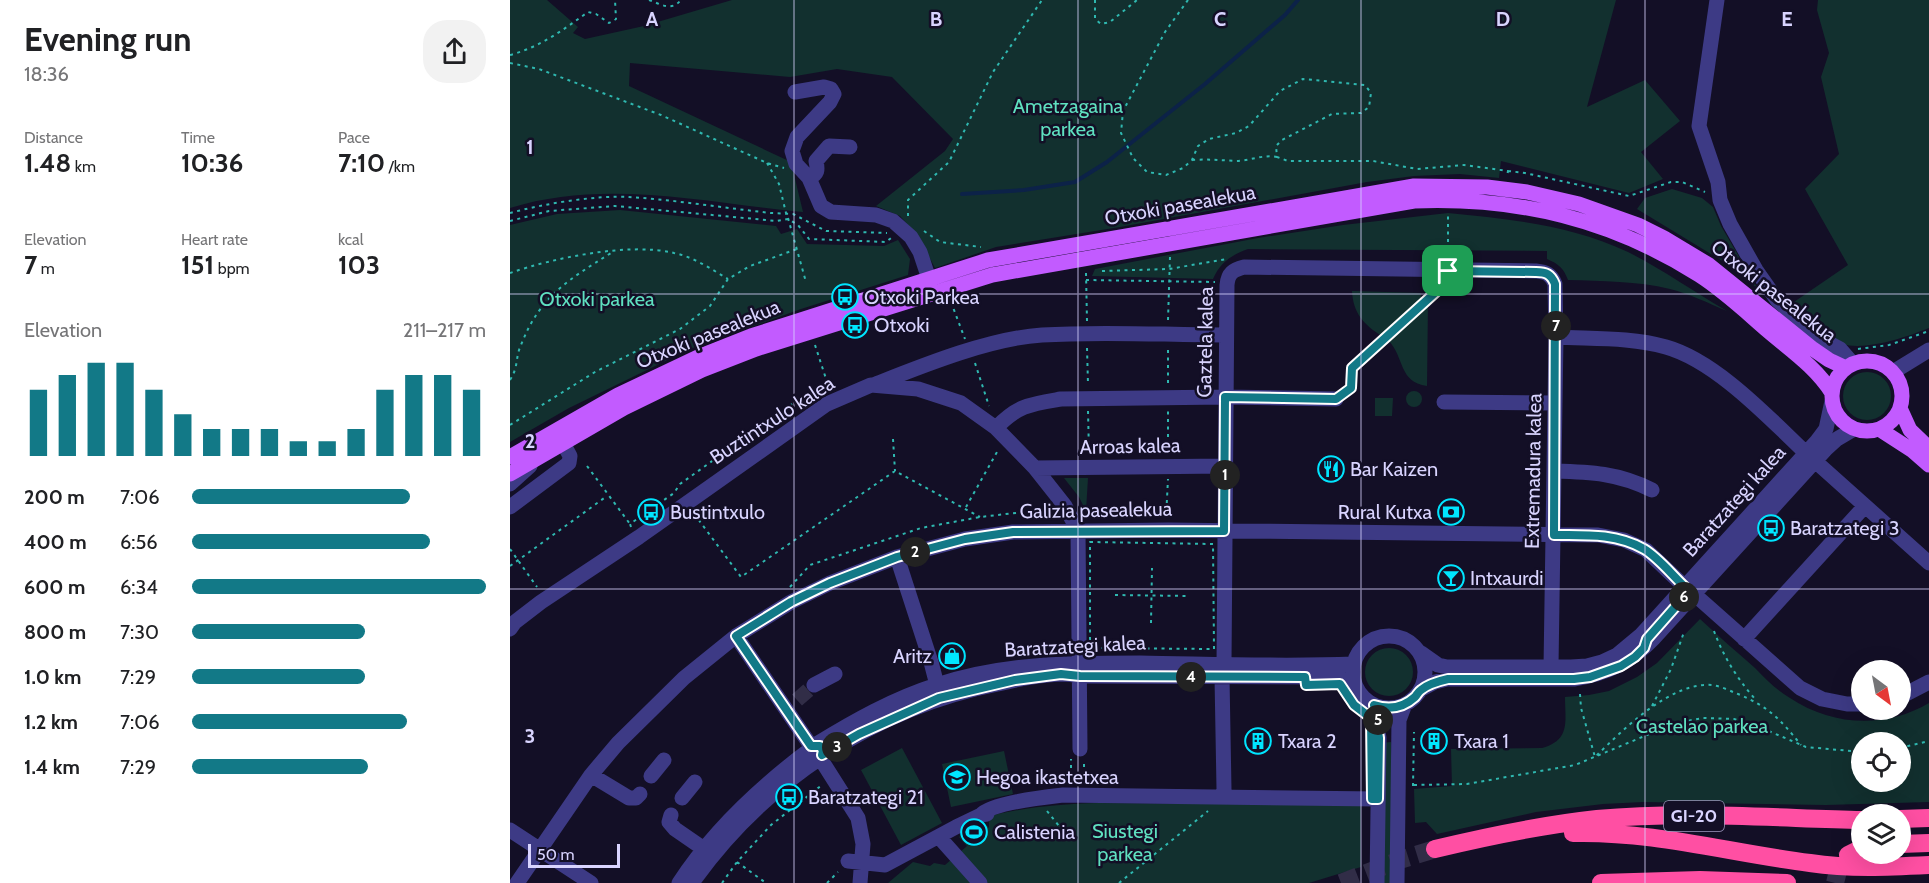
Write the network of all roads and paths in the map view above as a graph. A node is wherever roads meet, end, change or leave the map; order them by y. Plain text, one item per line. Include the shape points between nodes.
1 (615, 0) edge
2 (649, 0) edge
3 (681, 0) edge
4 (1042, 0) edge
5 (1095, 0) edge
6 (1137, 0) edge
7 (1188, 0) edge
8 (1717, 0) edge
9 (510, 55) edge
10 (510, 63) edge
11 (795, 92) dead end
12 (850, 147) dead end
13 (1277, 157) junction
14 (1192, 160) junction
15 (767, 163) junction
16 (1508, 171) junction
17 (805, 173) junction
18 (1506, 180) dead end
19 (1720, 200) junction
20 (1448, 209) dead end
21 (510, 213) edge
22 (786, 214) junction
23 (788, 219) junction
24 (510, 220) edge
25 (903, 225) junction
26 (797, 249) junction
27 (613, 251) junction
28 (1233, 260) dead end
29 (988, 261) junction
30 (1227, 264) dead end
31 (1085, 267) dead end
32 (1448, 271) junction
33 (510, 273) edge
34 (1219, 275) dead end
35 (1551, 276) joint
36 (728, 279) junction
37 (929, 279) junction
38 (1086, 280) junction
39 (806, 282) dead end
40 (949, 297) dead end
41 (1929, 331) edge
42 (1087, 334) junction
43 (1225, 334) junction
44 (1556, 338) junction
45 (814, 339) dead end
46 (1840, 349) junction
47 (1929, 350) edge
48 (968, 352) junction
49 (1849, 366) junction
50 (1893, 372) junction
51 (510, 380) edge
52 (871, 385) junction
53 (830, 388) dead end
54 (1225, 397) junction
55 (1832, 397) junction
56 (1088, 399) junction
57 (1336, 399) joint
58 (1444, 402) dead end
59 (1555, 403) junction
60 (1900, 408) junction
61 (1000, 424) junction
62 (510, 425) edge
63 (1854, 429) junction
64 (1879, 429) junction
65 (893, 439) dead end
66 (563, 443) junction
67 (1929, 448) edge
68 (997, 452) dead end
69 (1080, 454) dead end
70 (541, 456) junction
71 (510, 457) edge
72 (1810, 457) junction
73 (1929, 465) edge
74 (586, 466) dead end
75 (1225, 466) junction
76 (1035, 468) junction
77 (895, 471) junction
78 (1554, 471) junction
79 (510, 474) edge
80 (510, 484) edge
81 (680, 484) dead end
82 (1652, 490) dead end
83 (607, 496) junction
84 (692, 500) junction
85 (1865, 506) junction
86 (510, 507) edge
87 (966, 508) junction
88 (1042, 510) dead end
89 (996, 515) dead end
90 (980, 516) dead end
91 (630, 524) dead end
92 (1078, 531) junction
93 (1224, 531) junction
94 (1554, 535) junction
95 (510, 549) edge
96 (897, 557) junction
97 (518, 560) junction
98 (1929, 563) edge
99 (510, 566) edge
100 (1152, 568) dead end
101 (1689, 590) junction
102 (541, 592) dead end
103 (1115, 595) dead end
104 (1152, 595) junction
105 (1188, 596) dead end
106 (1151, 623) dead end
107 (510, 629) edge
108 (1714, 629) dead end
109 (1684, 632) dead end
110 (736, 636) junction
111 (1744, 639) junction
112 (1151, 647) joint
113 (1421, 653) junction
114 (1353, 664) junction
115 (1551, 668) junction
116 (1080, 670) junction
117 (1223, 670) junction
118 (835, 674) dead end
119 (1929, 682) edge
120 (814, 685) tunnel mouth
121 (937, 685) junction
122 (1420, 690) junction
123 (1911, 691) edge
124 (1358, 692) junction
125 (1580, 694) dead end
126 (1758, 702) junction
127 (1405, 704) junction
128 (1851, 704) edge
129 (1374, 705) junction
130 (1651, 708) junction
131 (898, 714) junction
132 (1929, 741) edge
133 (1801, 745) junction
134 (1911, 745) edge
135 (1851, 751) edge
136 (816, 752) junction
137 (1079, 753) junction
138 (1595, 757) junction
139 (664, 760) dead end
140 (591, 774) junction
141 (651, 776) dead end
142 (832, 777) junction
143 (695, 782) dead end
144 (1414, 785) dead end
145 (1071, 788) dead end
146 (1084, 788) dead end
147 (1223, 793) junction
148 (640, 794) dead end
149 (682, 798) dead end
150 (1378, 799) junction
151 (1043, 807) dead end
152 (671, 815) dead end
153 (1929, 818) edge
154 (1911, 819) edge
155 (1851, 820) edge
156 (1526, 829) junction
157 (510, 830) edge
158 (1052, 833) dead end
159 (939, 837) junction
160 (1929, 843) edge
161 (1911, 844) edge
162 (704, 849) junction
163 (1436, 849) tunnel mouth
164 (539, 850) junction
165 (737, 862) junction
166 (855, 862) junction
167 (1929, 865) edge
168 (1668, 882) edge
169 (517, 883) edge
170 (591, 883) edge
171 (679, 883) edge
172 (692, 883) edge
173 (722, 883) edge
174 (766, 883) edge
175 (827, 883) edge
176 (860, 883) edge
177 (980, 883) edge
178 (1119, 883) edge
179 (1377, 883) edge
180 (1397, 883) edge
181 (1601, 883) edge
182 (1787, 883) edge

1 - 9 path via 613,22 588,12 550,38
2 - 3 path via 669,8
4 - 25 path via 993,72 949,162 908,200
5 - 6 path via 1095,19 1101,24 1110,22
7 - 14 path via 1165,32 1123,111 1121,133 1133,158 1147,172 1166,176
8 - 19 street via 1699,126
10 - 15 path via 539,69 661,115
11 - 17 street via 824,87 834,94 797,137 792,151 796,164
12 - 17 street via 829,146 816,160 815,176
13 - 14 path
13 - 14 path via 1276,147 1282,140 1332,114 1361,113 1369,107 1371,93 1365,85 1303,79 1280,91 1249,126 1198,146
13 - 16 path via 1288,161 1373,161 1417,169 1464,165
15 - 17 path
15 - 22 path via 779,184
16 - 18 path
16 - 19 path via 1629,196 1682,182
17 - 25 street via 821,207 831,212 876,215
19 - 46 street via 1756,270 1778,300 1819,338
20 - 32 path
21 - 22 path via 574,201 627,197
22 - 23 path
22 - 25 path via 826,231 885,234
23 - 24 path via 615,206 549,211
23 - 25 path via 809,239 886,242
23 - 26 path
25 - 29 path via 940,242 985,248
25 - 37 street via 920,252
26 - 36 path via 750,266
26 - 39 path
27 - 33 path
27 - 36 path via 674,253
27 - 51 path via 544,301 520,346 517,369
28 - 30 path
29 - 37 main road, Otxoki pasealekua
29 - 49 main road, Otxoki pasealekua via 1386,190 1448,185 1497,188 1579,204 1664,238 1709,265 1813,350
31 - 38 path
32 - 35 street, Gaztela kalea via 1545,272
32 - 43 street, Gaztela kalea via 1244,267 1228,277
32 - 57 path via 1448,281 1352,368 1351,388
34 - 38 path via 1216,282
35 - 44 street, Extremadura kalea via 1555,284
36 - 62 path via 710,306 680,329 595,372
37 - 71 main road, Otxoki pasealekua via 698,357 618,395
38 - 42 path
40 - 48 path
41 - 46 path via 1889,345
42 - 43 street
42 - 48 street via 1041,335
42 - 56 path
43 - 54 street, Gaztela kalea
44 - 59 street, Extremadura kalea
44 - 72 street via 1633,340 1676,350 1746,397
45 - 53 path
46 - 49 street
47 - 50 street
48 - 52 street
48 - 61 path via 976,364 989,407
49 - 50 main road via 1872,361
49 - 55 main road via 1839,375
50 - 60 main road via 1901,387
52 - 61 street, Buztintxulo kalea via 918,389 961,403
52 - 84 street, Buztintxulo kalea via 827,404
54 - 56 street
54 - 57 street
54 - 75 street, Gaztela kalea
55 - 63 main road via 1841,419
55 - 66 main road, Otxoki pasealekua via 1820,375 1725,294 1632,239 1575,218 1525,206 1424,200 992,275 702,370
55 - 72 street, Baratzategi kalea via 1826,429
56 - 61 street via 1035,403 1011,413
56 - 69 path via 1089,453
58 - 59 street
59 - 78 street, Extremadura kalea
60 - 64 main road
60 - 67 main road via 1910,430
61 - 76 street, Buztintxulo kalea
63 - 64 main road
63 - 72 street, Baratzategi kalea
64 - 73 main road
65 - 77 path
66 - 70 main road, Otxoki pasealekua
66 - 86 street via 569,463
68 - 87 path
70 - 79 main road, Otxoki pasealekua
70 - 80 street, Otxoki pasealekua
72 - 85 street
72 - 101 street, Baratzategi kalea
74 - 83 path
75 - 76 street, Arroas kalea
75 - 93 street, Gaztela kalea
76 - 92 street, Buztintxulo kalea via 1065,506
77 - 84 path via 741,577 698,519
77 - 87 path
78 - 82 street via 1623,477
78 - 94 street, Extremadura kalea
81 - 84 path
83 - 91 path
83 - 97 path
84 - 107 street, Buztintxulo kalea via 541,602
85 - 98 street
85 - 111 street
87 - 90 path
88 - 89 path
92 - 93 street, Galizia pasealekua
92 - 96 street, Galizia pasealekua via 1013,532 965,539
92 - 116 street
93 - 94 street, Galizia pasealekua
93 - 117 street, Gaztela kalea
94 - 101 street, Galizia pasealekua via 1598,535 1624,540 1646,550
94 - 115 street, Extremadura kalea
95 - 97 path
96 - 110 street, Galizia pasealekua via 791,602
96 - 121 street
97 - 99 path
97 - 102 path
100 - 104 path
101 - 111 street, Galizia pasealekua
101 - 115 street, Baratzategi kalea via 1617,655 1587,666
101 - 122 street via 1647,639 1644,648 1621,666 1574,679 1448,679
103 - 104 path
104 - 105 path
104 - 106 path
108 - 126 path via 1719,646
109 - 130 path
110 - 136 street via 791,704
110 - 140 street, Galizia pasealekua via 649,711
111 - 128 street, Galizia pasealekua via 1800,688 1822,699
112 - 112 path via 1214,648 1213,544 1090,542 1090,648
113 - 114 street via 1406,639 1382,636 1363,646
113 - 115 street, Baratzategi kalea via 1447,667
113 - 122 street via 1425,669
114 - 117 street, Baratzategi kalea
114 - 124 street
116 - 117 street, Baratzategi kalea
116 - 121 street, Baratzategi kalea via 1018,667
116 - 131 street, Baratzategi kalea via 980,687
116 - 137 street
117 - 124 street, Baratzategi kalea via 1337,677
117 - 147 street, Gaztela kalea
118 - 120 street
119 - 123 street
121 - 131 street via 933,694 899,708
121 - 136 street, Baratzategi kalea via 854,721
122 - 127 street
124 - 129 street
125 - 138 path
126 - 130 path via 1715,685 1703,685 1685,688
126 - 133 path
127 - 129 street via 1388,708
127 - 180 street via 1399,720
129 - 150 street via 1379,738
130 - 138 path
131 - 136 street, Baratzategi kalea
132 - 134 path
133 - 135 path
133 - 138 path via 1734,719 1703,718 1676,723
136 - 142 street
136 - 162 street, Baratzategi kalea via 777,775
136 - 172 street, Baratzategi kalea via 744,821
137 - 145 path
137 - 146 path
138 - 144 path via 1575,765 1484,782
139 - 141 street
140 - 148 street via 629,798
140 - 164 street, Galizia pasealekua
142 - 165 path via 771,825
142 - 166 street via 858,818 863,844
143 - 149 street
147 - 150 street
147 - 159 street via 1063,795 1017,802 985,810 984,815
147 - 178 path via 1222,801
150 - 179 street
151 - 158 path via 1059,826
152 - 162 street via 669,822 675,829
153 - 154 highway
155 - 156 highway, GI-20 via 1637,817
156 - 163 highway, GI-20
156 - 167 highway via 1643,835 1812,864
157 - 164 street
159 - 166 street via 885,865
159 - 177 street
160 - 161 highway
162 - 171 street, Baratzategi kalea
164 - 169 street, Galizia pasealekua
164 - 170 street
165 - 173 path
165 - 174 path
166 - 175 path
166 - 176 street
168 - 181 highway
168 - 182 highway

